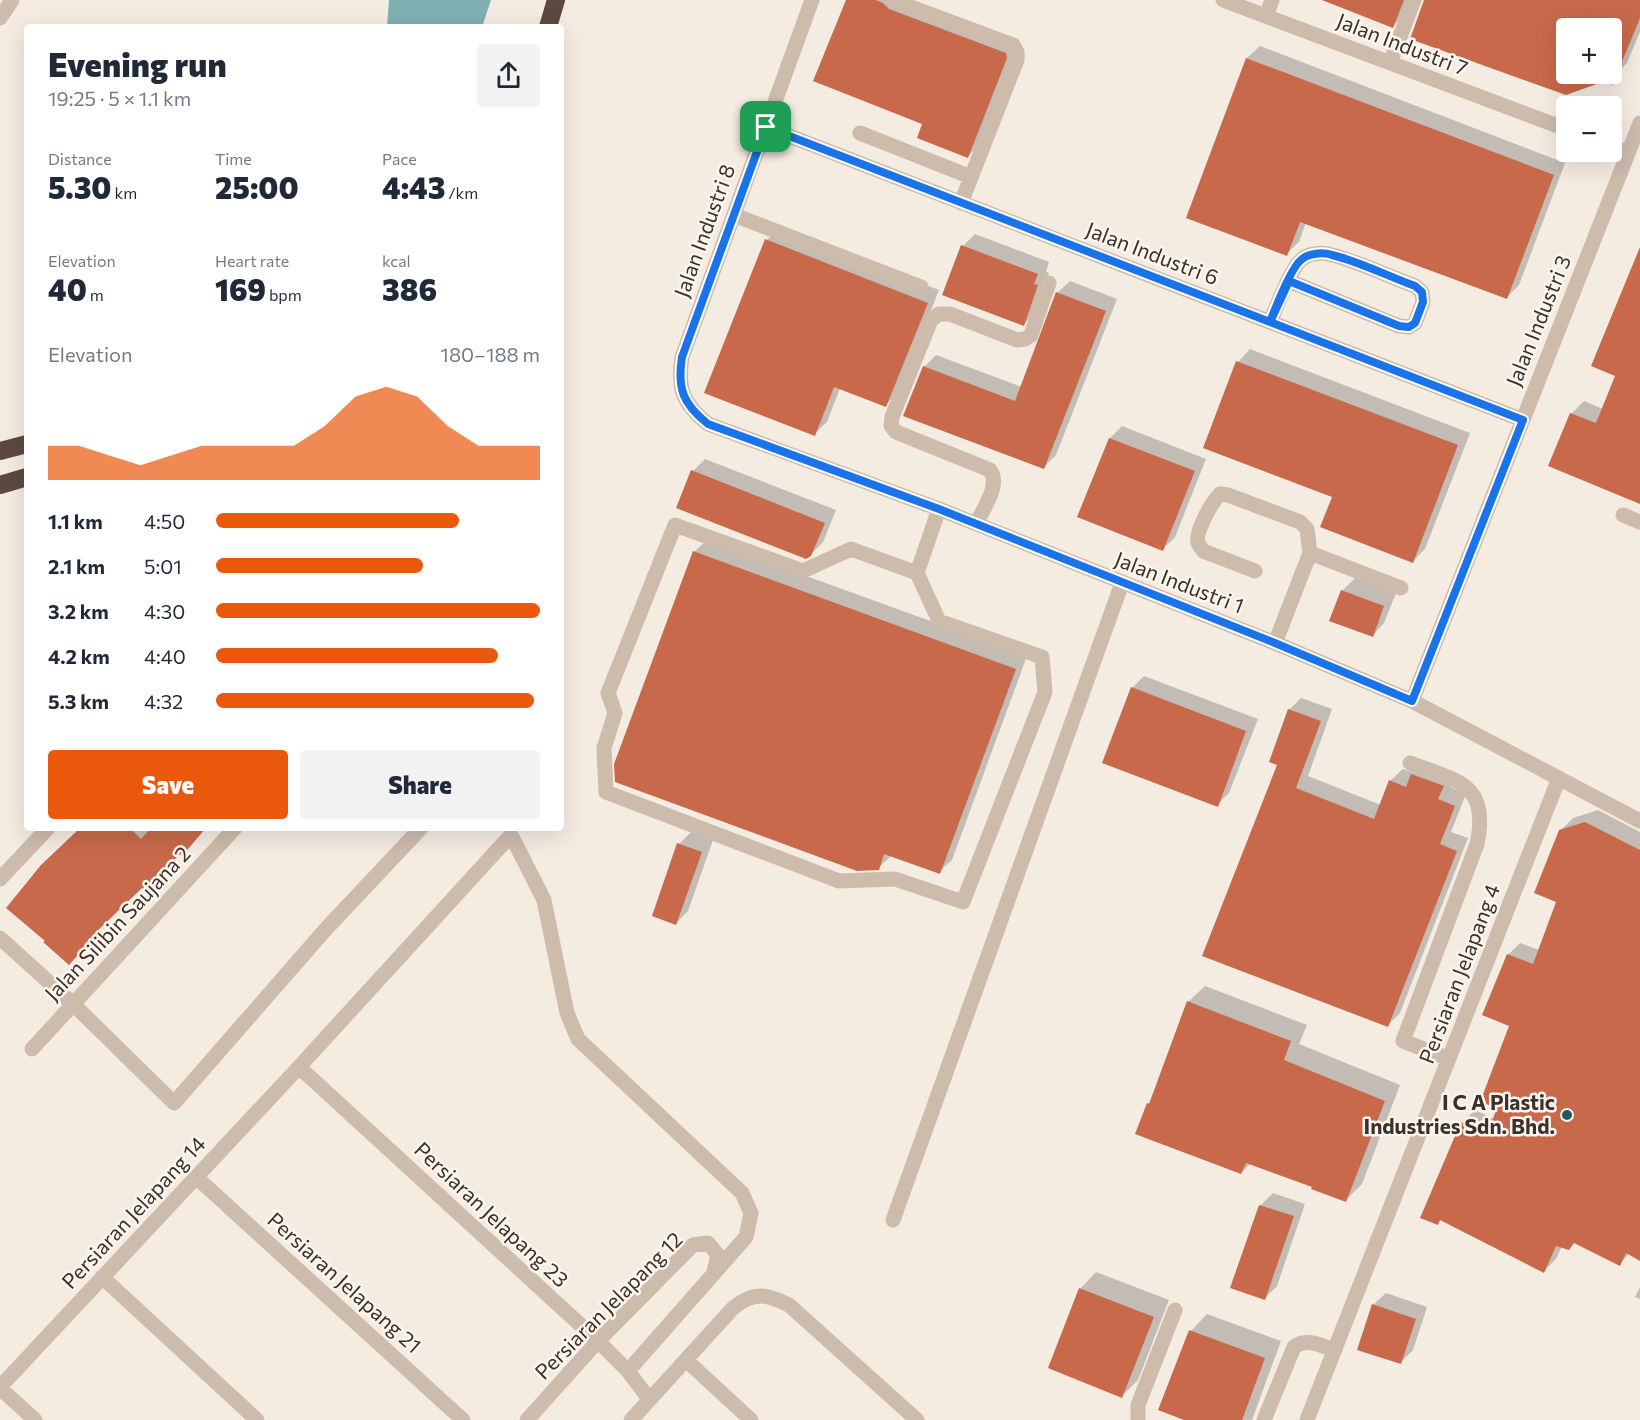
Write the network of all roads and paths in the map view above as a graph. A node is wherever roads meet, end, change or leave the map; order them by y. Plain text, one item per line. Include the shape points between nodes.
1 (12, 0) edge
2 (556, 0) edge
3 (812, 0) edge
4 (892, 0) edge
5 (1272, 0) edge
6 (1413, 0) edge
7 (1227, 1) edge
8 (1266, 16) junction
9 (0, 18) edge
10 (549, 24) edge
11 (1390, 63) junction
12 (1640, 123) edge
13 (1556, 125) edge
14 (766, 127) junction
15 (860, 133) dead end
16 (1622, 151) edge
17 (1628, 153) junction
18 (971, 177) junction
19 (961, 203) junction
20 (734, 215) junction
21 (1289, 281) junction
22 (1049, 283) dead end
23 (921, 287) dead end
24 (1270, 322) junction
25 (691, 410) joint
26 (1523, 420) junction
27 (24, 445) edge
28 (0, 451) edge
29 (24, 478) edge
30 (0, 485) edge
31 (939, 509) junction
32 (1623, 515) dead end
33 (1640, 522) edge
34 (976, 524) junction
35 (1310, 553) junction
36 (1255, 570) dead end
37 (917, 573) junction
38 (1122, 583) junction
39 (1401, 588) dead end
40 (1275, 643) junction
41 (1412, 701) junction
42 (1410, 763) dead end
43 (1559, 778) junction
44 (1640, 821) edge
45 (45, 831) edge
46 (232, 831) edge
47 (418, 831) edge
48 (0, 879) edge
49 (0, 938) edge
50 (73, 1004) junction
51 (32, 1048) dead end
52 (1449, 1059) junction
53 (299, 1067) junction
54 (196, 1177) junction
55 (893, 1220) dead end
56 (102, 1277) junction
57 (712, 1278) junction
58 (1175, 1310) dead end
59 (598, 1341) junction
60 (1335, 1350) junction
61 (687, 1361) junction
62 (628, 1371) junction
63 (0, 1388) edge
64 (649, 1399) junction
65 (35, 1420) edge
66 (257, 1420) edge
67 (464, 1420) edge
68 (527, 1420) edge
69 (631, 1420) edge
70 (751, 1420) edge
71 (917, 1420) edge
72 (1137, 1420) edge
73 (1264, 1420) edge
74 (1307, 1420) edge

1 - 9 street
2 - 10 highway
3 - 14 street, Jalan Industri 8
4 - 18 street via 1013,45 1017,52
5 - 8 street
6 - 11 street
7 - 8 street, Jalan Industri 7
8 - 11 street, Jalan Industri 7
11 - 13 street, Jalan Industri 7
12 - 17 street, Jalan Industri 3
14 - 19 street, Jalan Industri 6
14 - 20 street, Jalan Industri 8
15 - 18 street
16 - 17 street
17 - 26 street, Jalan Industri 3
18 - 19 street
19 - 24 street, Jalan Industri 6
20 - 23 street
20 - 25 street, Jalan Industri 8 via 682,357 682,393
21 - 21 street via 1301,259 1331,254 1415,286 1422,292 1423,302 1415,323 1399,326
21 - 24 street
22 - 34 street via 1031,335 1025,339 1017,340 950,314 939,314 931,320 892,417 891,426 896,432 990,470 994,484
24 - 26 street, Jalan Industri 6
25 - 31 street, Jalan Industri 1 via 708,424
26 - 41 street, Jalan Industri 3
27 - 28 highway
29 - 30 highway
31 - 34 street, Jalan Industri 1
31 - 37 street
32 - 33 street
34 - 38 street, Jalan Industri 1
35 - 36 street via 1308,529 1300,522 1220,494 1213,500 1198,542 1203,551
35 - 39 street
35 - 40 street
37 - 37 street via 939,621 1042,657 1045,692 963,902 895,879 839,882 606,792 604,748 615,713 609,693 675,525 803,571 850,549
38 - 40 street, Jalan Industri 1
38 - 55 street
40 - 41 street, Jalan Industri 1
41 - 43 street, Jalan Industri 1
42 - 52 street via 1462,782 1475,796 1481,812 1477,844 1403,1041
43 - 44 street, Jalan Industri 1
43 - 52 street, Persiaran Jelapang 4
45 - 48 street
46 - 50 street, Jalan Silibin Saujana 2
47 - 50 street via 325,930 174,1103
49 - 50 street
50 - 51 street, Jalan Silibin Saujana 2
52 - 60 street, Persiaran Jelapang 4
53 - 54 street, Persiaran Jelapang 14
53 - 57 street, Persiaran Jelapang 14 via 511,835 544,900 567,1013 578,1039 742,1193 751,1214 746,1237
53 - 59 street, Persiaran Jelapang 23
54 - 56 street, Persiaran Jelapang 14
54 - 67 street, Persiaran Jelapang 21
56 - 63 street, Persiaran Jelapang 14
56 - 66 street
57 - 59 street, Persiaran Jelapang 12 via 718,1255 708,1243 693,1245
57 - 62 street
58 - 72 street via 1138,1405
59 - 62 street, Persiaran Jelapang 23
59 - 68 street, Persiaran Jelapang 12
60 - 73 street via 1306,1341 1294,1347
60 - 74 street, Persiaran Jelapang 4
61 - 64 street
61 - 70 street
61 - 71 street via 743,1299 756,1295 772,1297 789,1305
62 - 64 street, Persiaran Jelapang 23
63 - 65 street
64 - 69 street

